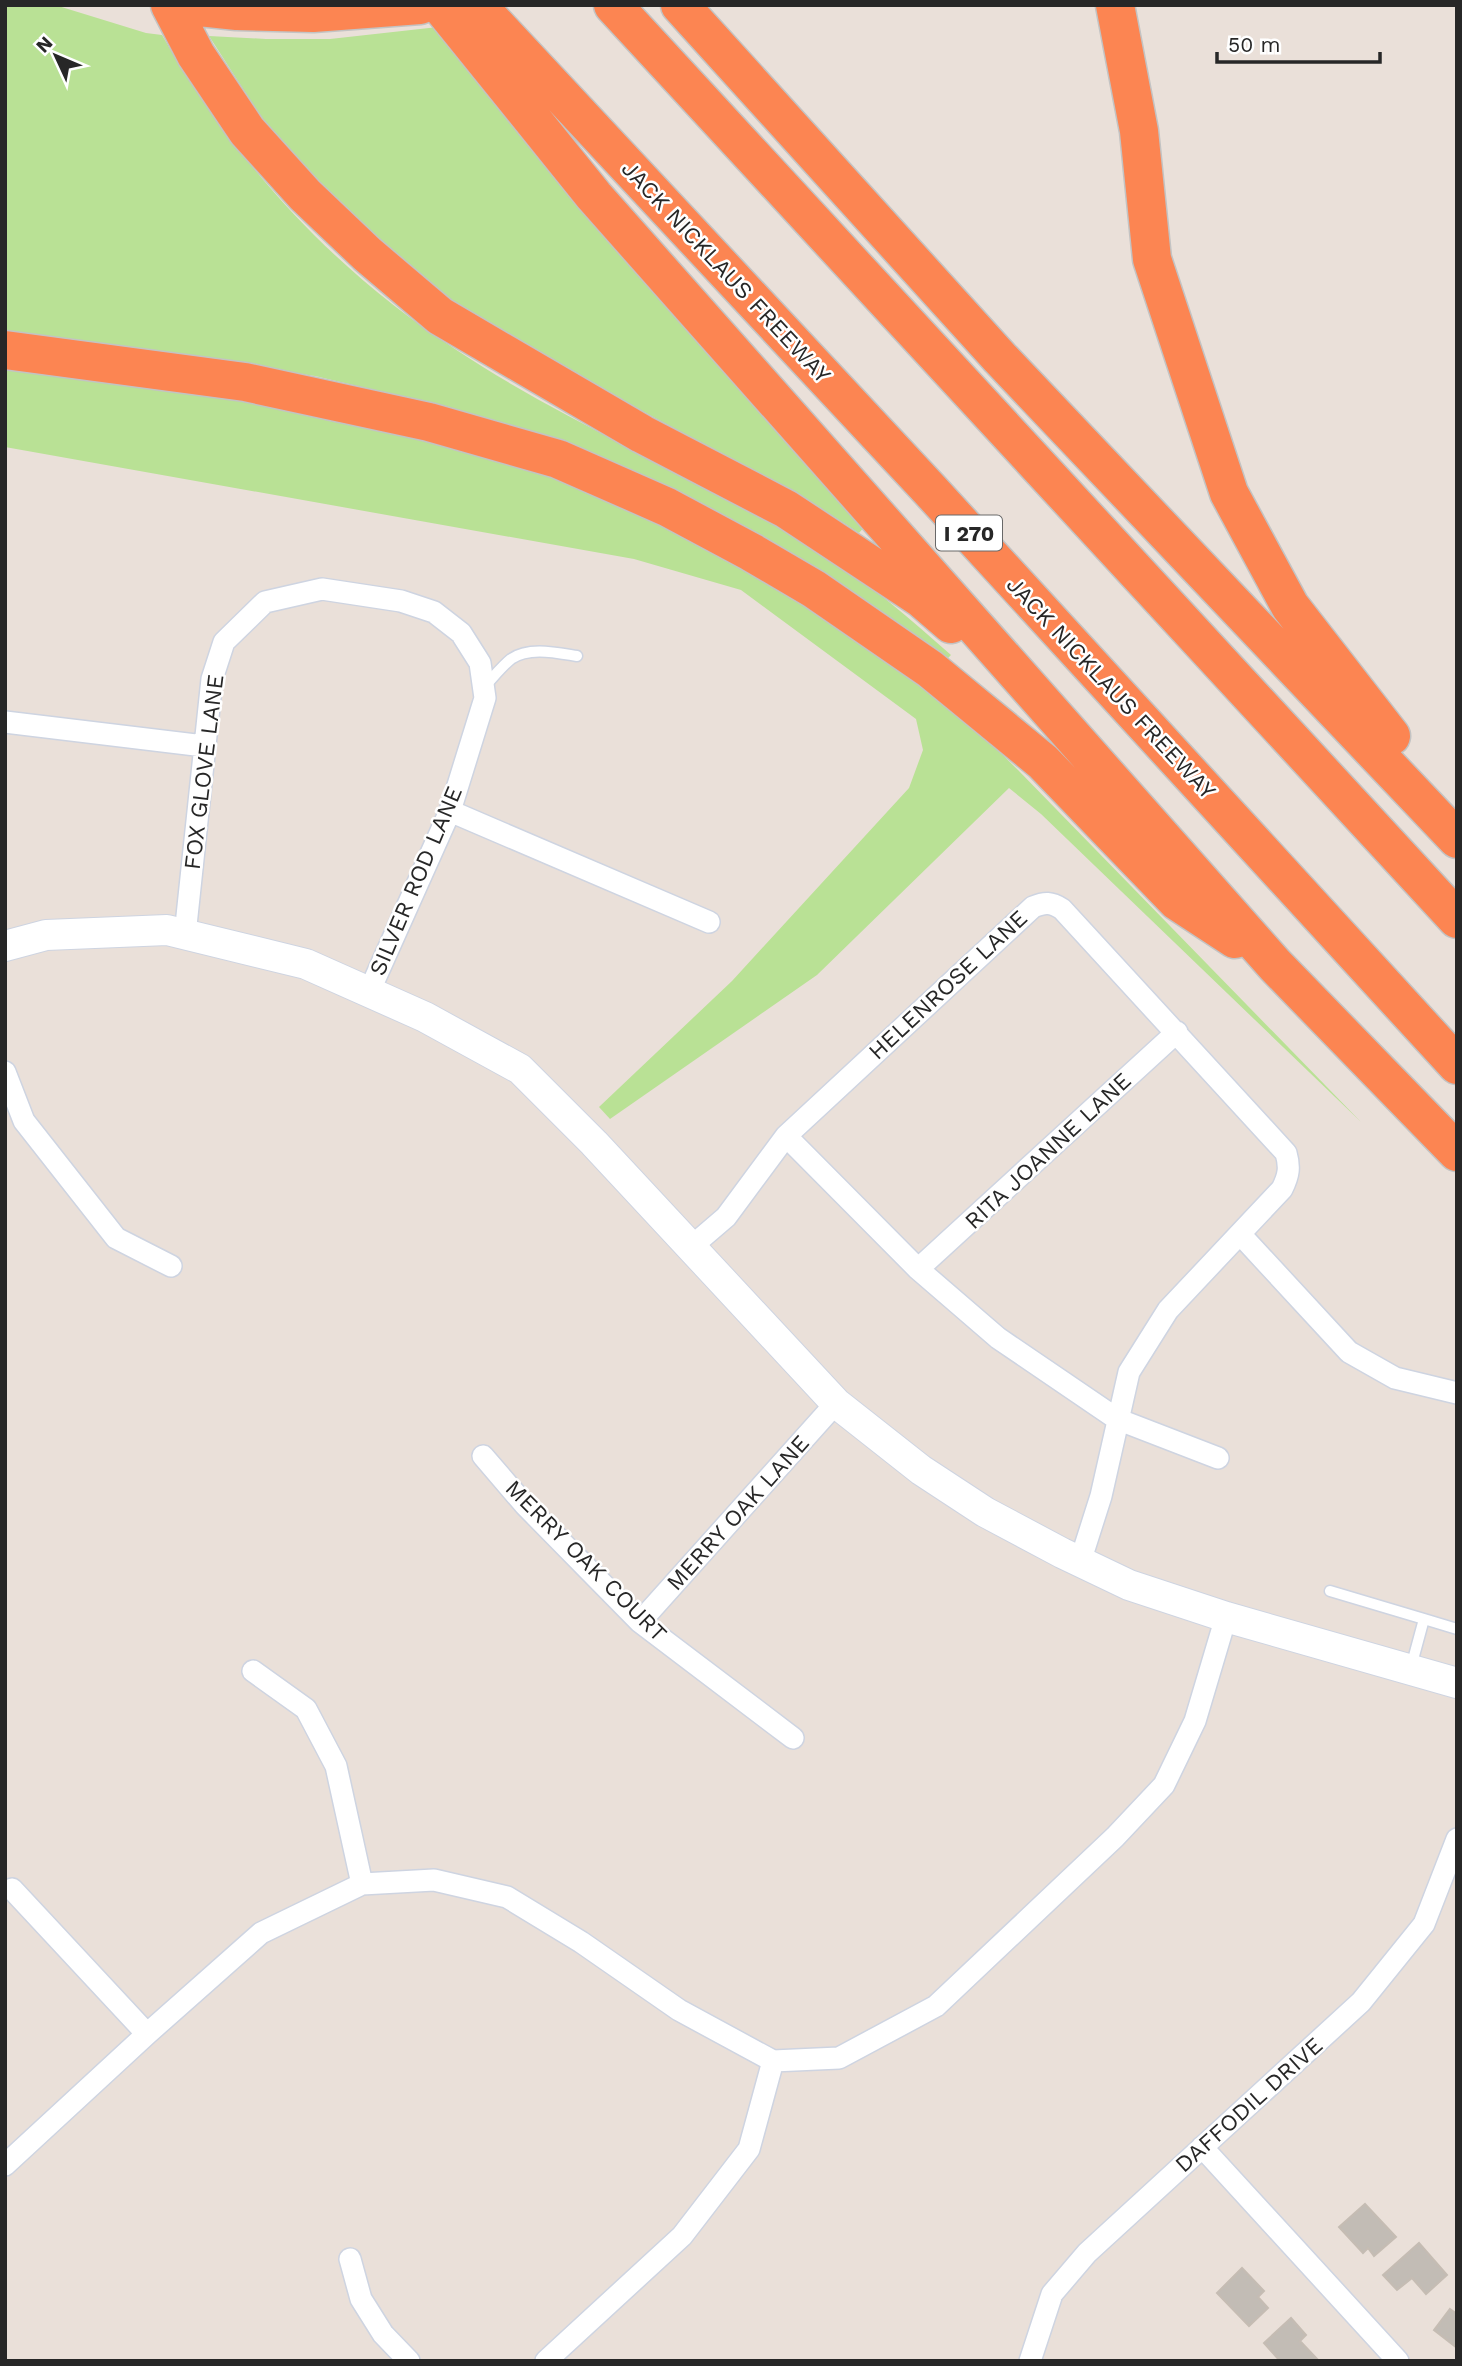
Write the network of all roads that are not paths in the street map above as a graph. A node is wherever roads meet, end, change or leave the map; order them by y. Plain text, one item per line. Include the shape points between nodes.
1 (170, 5) edge
2 (181, 5) edge
3 (420, 5) edge
4 (440, 5) edge
5 (477, 5) edge
6 (613, 5) edge
7 (680, 5) edge
8 (1115, 5) edge
9 (1144, 5) edge
10 (1139, 131) junction
11 (5, 350) edge
12 (322, 589) joint
13 (578, 656) dead end
14 (483, 688) junction
15 (1060, 720) junction
16 (5, 722) edge
17 (204, 746) junction
18 (450, 811) junction
19 (1457, 812) edge
20 (1457, 839) edge
21 (1457, 919) edge
22 (709, 922) dead end
23 (185, 935) junction
24 (5, 946) edge
25 (1275, 965) junction
26 (369, 992) junction
27 (1177, 1032) junction
28 (1457, 1065) edge
29 (5, 1072) edge
30 (786, 1136) junction
31 (1457, 1152) edge
32 (1240, 1234) junction
33 (691, 1247) junction
34 (171, 1266) dead end
35 (918, 1269) junction
36 (1457, 1394) edge
37 (836, 1403) junction
38 (1116, 1419) junction
39 (483, 1456) dead end
40 (1218, 1458) dead end
41 (1080, 1562) junction
42 (1330, 1591) dead end
43 (1226, 1617) junction
44 (1424, 1619) junction
45 (640, 1622) junction
46 (1457, 1629) edge
47 (1410, 1670) junction
48 (253, 1671) dead end
49 (1457, 1683) edge
50 (793, 1738) dead end
51 (1457, 1839) edge
52 (362, 1884) junction
53 (12, 1889) dead end
54 (146, 2034) junction
55 (773, 2061) junction
56 (1202, 2147) junction
57 (5, 2165) edge
58 (350, 2259) dead end
59 (409, 2361) edge
60 (546, 2361) edge
61 (1030, 2361) edge
62 (1398, 2361) edge

1 - 15 highway via 196,55 247,131 305,195 440,316 631,427 786,509 922,598
2 - 3 highway via 313,13
4 - 15 highway via 594,196
5 - 28 highway, JACK NICKLAUS FREEWAY / I 270
6 - 21 highway
7 - 20 highway via 1000,358
8 - 10 highway
9 - 10 highway
10 - 19 highway via 1152,259 1230,493 1290,606 1373,715
11 - 25 highway via 245,382 429,422 558,459 667,507 814,589 930,669 1043,762 1177,901
12 - 14 street, SILVER ROD LANE via 401,601 433,612 461,633 480,663
12 - 17 street, FOX GLOVE LANE via 265,601 224,642 212,678
13 - 14 lane via 526,653 512,658
14 - 18 street, SILVER ROD LANE via 485,698
15 - 25 highway
16 - 17 street
17 - 23 street, FOX GLOVE LANE
18 - 22 street
18 - 26 street, SILVER ROD LANE
23 - 24 street via 167,930 46,936
23 - 26 street via 306,964
25 - 31 highway
26 - 33 street via 520,1069
27 - 30 street, HELENROSE LANE via 1062,909 1043,903 1033,907
27 - 32 street, HELENROSE LANE via 1286,1153 1290,1165 1282,1189
27 - 35 street, RITA JOANNE LANE
29 - 34 street via 24,1121 116,1238
30 - 33 street, HELENROSE LANE via 726,1217
30 - 35 street
32 - 36 street via 1349,1352 1395,1378
32 - 38 street via 1168,1310 1129,1372
33 - 37 street
35 - 38 street via 998,1338
37 - 41 street via 921,1470 985,1512
37 - 45 street, MERRY OAK LANE
38 - 40 street
38 - 41 street via 1101,1496
39 - 45 street, MERRY OAK COURT
41 - 43 street
42 - 44 lane
43 - 47 street
43 - 55 street via 1195,1721 1164,1785 1115,1837 936,2006 839,2058
44 - 46 lane
44 - 47 lane
45 - 50 street, MERRY OAK COURT
47 - 49 street
48 - 52 street via 306,1709 337,1766
51 - 56 street, DAFFODIL DRIVE via 1424,1924 1361,2002
52 - 54 street via 261,1933
52 - 55 street via 434,1880 507,1898 581,1942 679,2010
53 - 54 street
54 - 57 street
55 - 60 street via 749,2149 682,2236
56 - 61 street, DAFFODIL DRIVE via 1087,2253 1052,2294
56 - 62 street
58 - 59 street via 361,2299 383,2334

